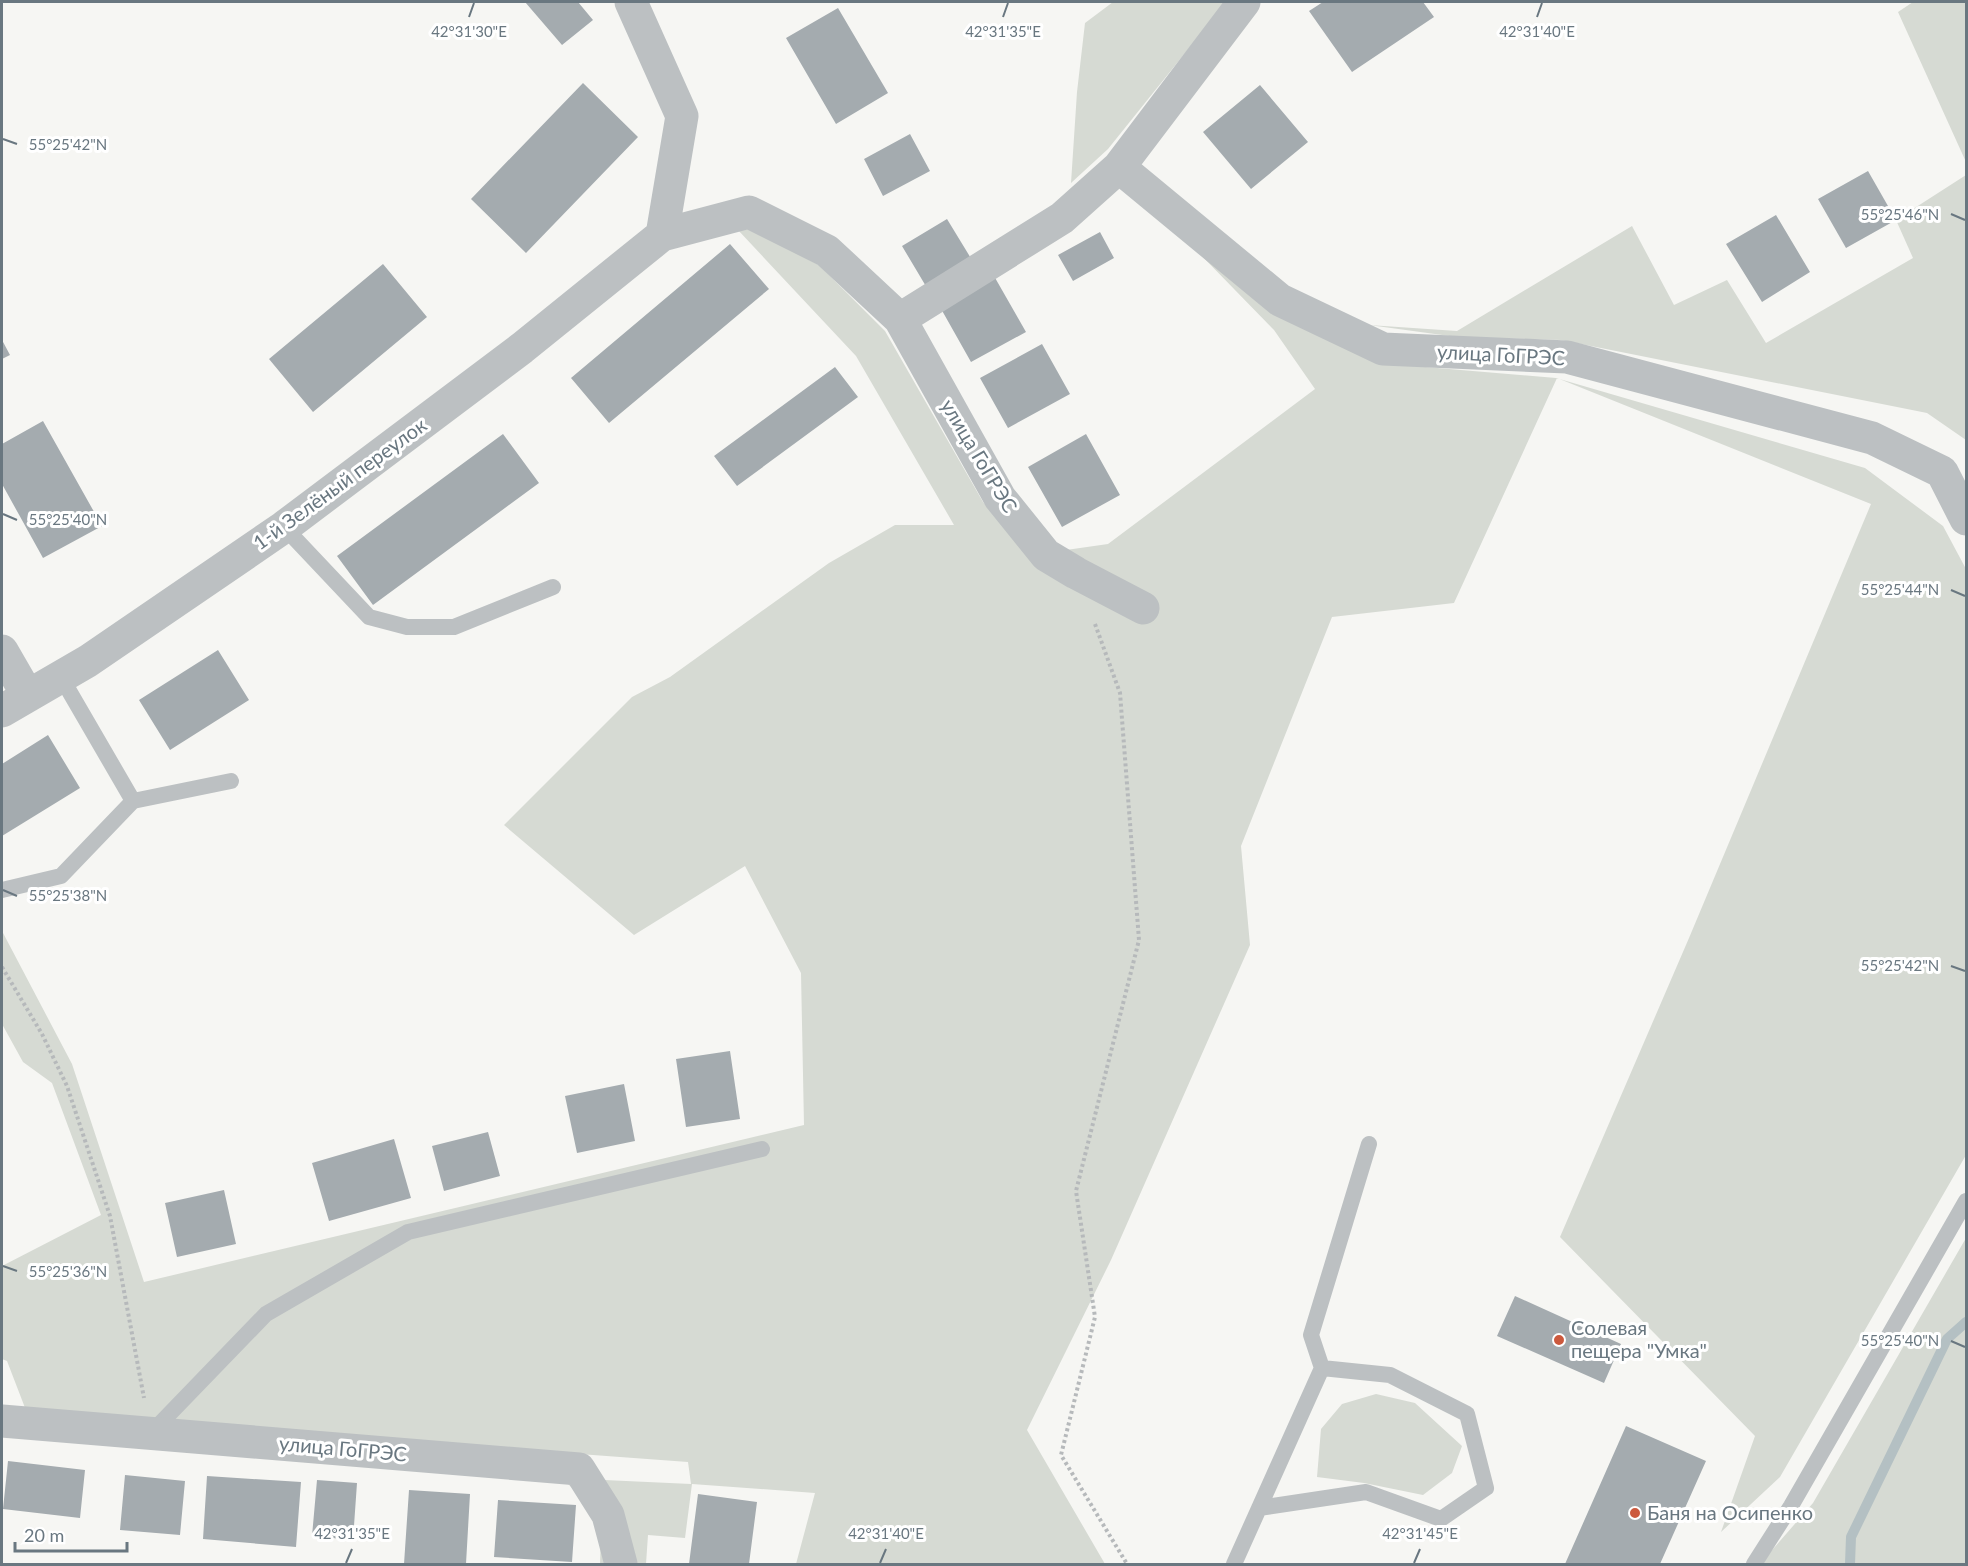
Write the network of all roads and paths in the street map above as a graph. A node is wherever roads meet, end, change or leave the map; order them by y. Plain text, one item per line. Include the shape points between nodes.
1 (631, 2) edge
2 (1244, 2) edge
3 (1119, 167) junction
4 (662, 235) junction
5 (900, 320) junction
6 (1966, 519) edge
7 (284, 527) junction
8 (1076, 573) junction
9 (553, 587) dead end
10 (1143, 608) dead end
11 (2, 651) edge
12 (61, 677) junction
13 (15, 704) edge
14 (231, 781) dead end
15 (133, 801) junction
16 (2, 890) edge
17 (2, 967) edge
18 (1369, 1144) dead end
19 (762, 1149) dead end
20 (1966, 1201) edge
21 (1322, 1368) junction
22 (2, 1421) edge
23 (151, 1433) junction
24 (1259, 1508) junction
25 (621, 1564) edge
26 (1127, 1564) edge
27 (1234, 1564) edge
28 (1754, 1564) edge

1 - 4 street via 682,116
2 - 3 street
3 - 5 street via 1062,218
3 - 6 street, улица ГоГРЭС via 1280,300 1383,349 1567,357 1872,438 1942,472
4 - 5 street, улица ГоГРЭС via 749,212 827,251
4 - 7 street, 1-й Зелёный переулок via 522,348
5 - 8 street, улица ГоГРЭС via 1000,498 1046,555
7 - 9 lane via 369,617 407,627 454,627
7 - 12 street, 1-й Зелёный переулок
8 - 10 street, улица ГоГРЭС
8 - 26 path via 1120,693 1139,940 1076,1191 1095,1317 1061,1455
11 - 13 street
12 - 13 street, 1-й Зелёный переулок
12 - 15 lane
14 - 15 lane
15 - 16 lane via 62,876
17 - 23 path via 67,1086 110,1216
18 - 21 lane via 1311,1335
19 - 23 lane via 408,1232 266,1314
20 - 28 lane
21 - 24 lane
21 - 24 lane via 1390,1376 1467,1414 1486,1488 1441,1519 1366,1492
22 - 23 street, улица ГоГРЭС
23 - 25 street, улица ГоГРЭС via 579,1468 608,1515
24 - 27 lane

